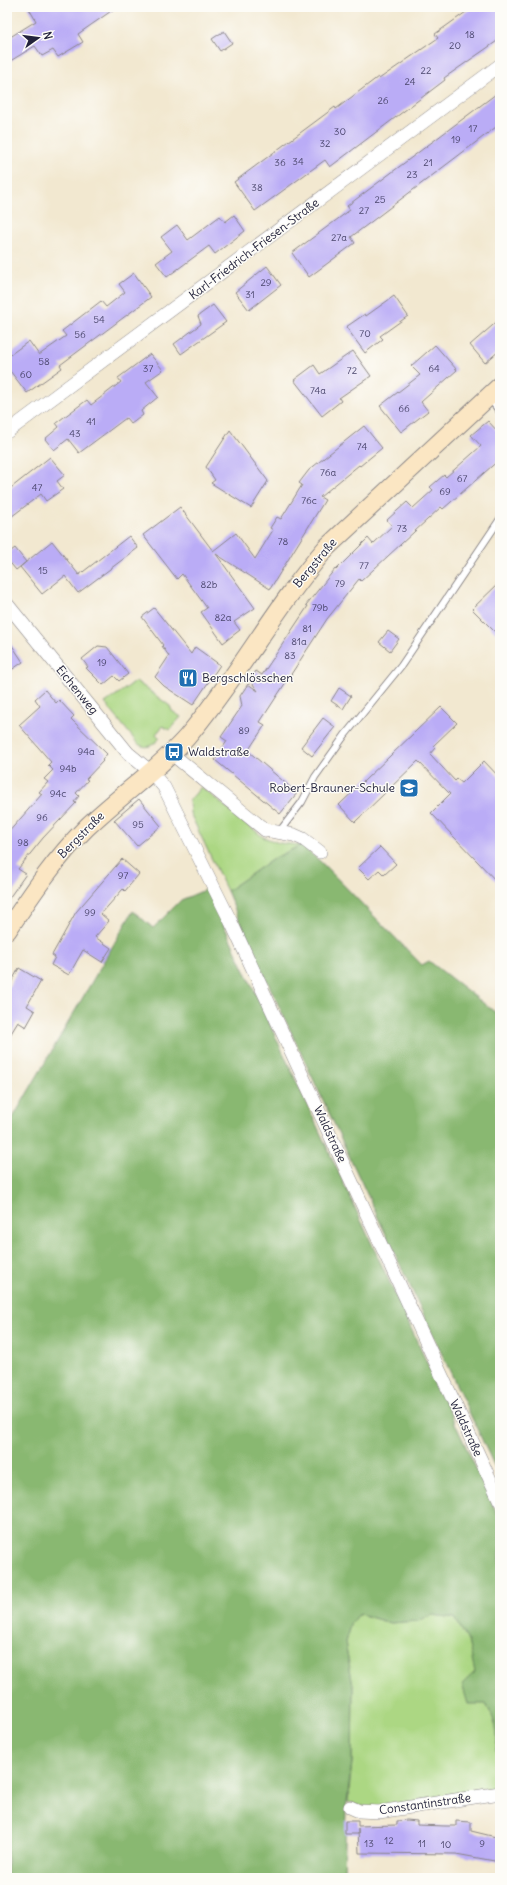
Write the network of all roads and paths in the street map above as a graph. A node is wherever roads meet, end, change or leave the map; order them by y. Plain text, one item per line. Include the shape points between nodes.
1 (500, 65) edge
2 (494, 391) edge
3 (500, 412) edge
4 (7, 432) edge
5 (500, 519) edge
6 (7, 605) edge
7 (172, 754) junction
8 (151, 772) junction
9 (279, 832) junction
10 (320, 852) dead end
11 (7, 931) edge
12 (500, 1501) edge
13 (500, 1793) edge
14 (350, 1807) dead end

1 - 4 street, Karl-Friedrich-Friesen-Straße
2 - 3 lane, Bergstraße
2 - 7 street, Bergstraße via 327,547 303,575 230,683
5 - 9 lane via 401,666 345,735 315,777 302,802
6 - 8 street, Eichenweg via 128,753
7 - 8 street, Bergstraße
7 - 9 street via 265,830
8 - 11 street, Bergstraße via 86,828 57,860
8 - 12 street, Waldstraße via 164,787 223,905
9 - 10 street via 304,839
13 - 14 street, Constantinstraße via 378,1812 359,1811

